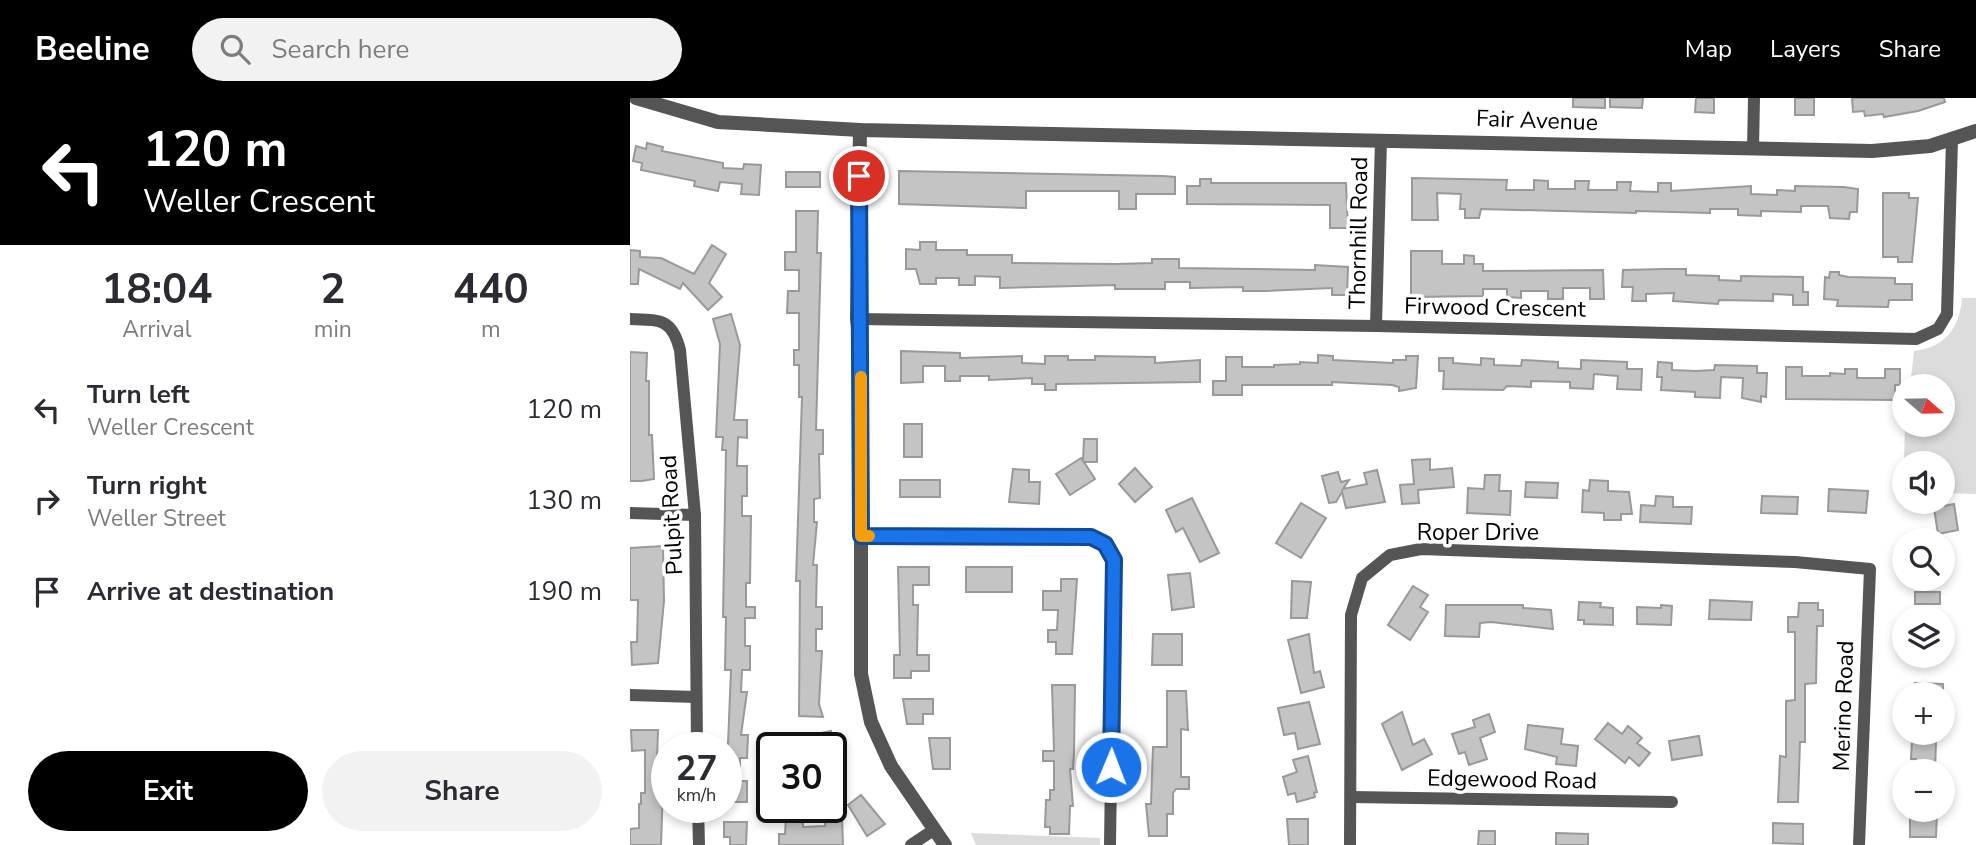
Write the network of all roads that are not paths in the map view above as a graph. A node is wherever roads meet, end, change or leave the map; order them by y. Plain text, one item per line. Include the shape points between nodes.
1 (636, 98) edge
2 (1754, 98) edge
3 (860, 130) junction
4 (1976, 131) edge
5 (1381, 140) junction
6 (1952, 140) junction
7 (1753, 149) junction
8 (630, 319) edge
9 (858, 319) junction
10 (1376, 326) junction
11 (630, 513) edge
12 (695, 515) junction
13 (861, 536) junction
14 (1870, 569) joint
15 (630, 695) edge
16 (696, 697) junction
17 (697, 732) edge
18 (1351, 797) junction
19 (1672, 802) dead end
20 (698, 823) edge
21 (934, 829) junction
22 (699, 845) edge
23 (911, 845) edge
24 (945, 845) edge
25 (1110, 845) edge
26 (1350, 845) edge
27 (1859, 845) edge

1 - 3 street, Fair Avenue via 718,122
2 - 7 street
3 - 5 street, Fair Avenue
3 - 9 street
4 - 6 street, Fair Avenue
5 - 7 street, Fair Avenue
5 - 10 street, Thornhill Road
6 - 7 street, Fair Avenue via 1889,151
6 - 10 street, Firwood Crescent via 1948,305 1941,326 1925,337
8 - 12 street, Pulpit Road via 662,320 676,333
9 - 10 street, Firwood Crescent
9 - 13 street
11 - 12 street
12 - 16 street, Pulpit Road
13 - 21 street via 861,674 871,722 891,766
13 - 25 street via 1091,537 1105,544 1114,560
14 - 18 street, Roper Drive via 1795,562 1421,549 1390,555 1362,578 1351,615
14 - 27 street, Merino Road
15 - 16 street
16 - 17 street, Pulpit Road
18 - 19 street, Edgewood Road
18 - 26 street, Roper Drive
20 - 22 street
21 - 23 street
21 - 24 street

